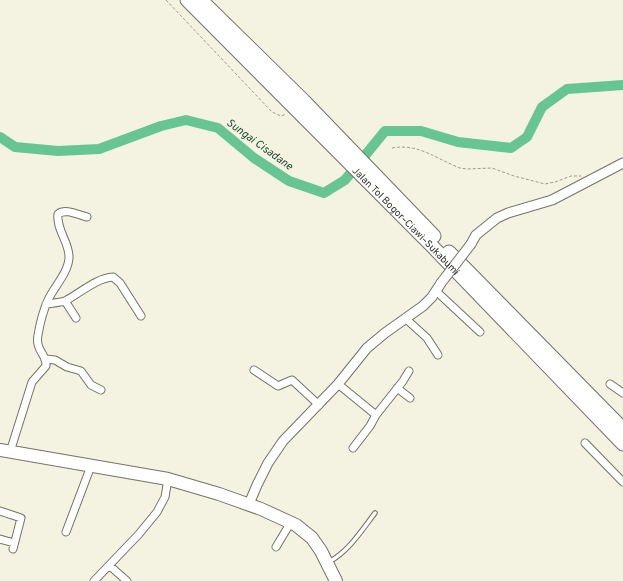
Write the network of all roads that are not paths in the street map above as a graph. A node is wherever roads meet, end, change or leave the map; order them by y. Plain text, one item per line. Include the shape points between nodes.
1 (187, 0) edge
2 (201, 0) edge
3 (296, 107) junction
4 (623, 163) edge
5 (87, 217) dead end
6 (438, 287) junction
7 (65, 301) junction
8 (46, 304) junction
9 (141, 316) dead end
10 (76, 318) dead end
11 (405, 318) junction
12 (480, 332) dead end
13 (438, 355) dead end
14 (45, 359) junction
15 (254, 370) dead end
16 (409, 371) dead end
17 (562, 374) junction
18 (338, 384) junction
19 (610, 384) dead end
20 (397, 388) junction
21 (101, 390) dead end
22 (623, 393) edge
23 (410, 398) dead end
24 (319, 404) junction
25 (376, 415) junction
26 (623, 429) edge
27 (585, 443) dead end
28 (623, 444) edge
29 (353, 448) dead end
30 (5, 451) edge
31 (91, 466) junction
32 (168, 479) junction
33 (623, 482) edge
34 (249, 504) junction
35 (0, 511) edge
36 (375, 513) dead end
37 (291, 522) junction
38 (66, 532) dead end
39 (0, 539) edge
40 (276, 547) dead end
41 (328, 562) junction
42 (110, 566) junction
43 (94, 581) edge
44 (127, 581) edge
45 (336, 581) edge

1 - 3 highway, Jalan Tol Bogor–Ciawi–Sukabumi
2 - 3 highway, Jalan Tol Bogor–Ciawi–Sukabumi
3 - 17 highway, Jalan Tol Bogor–Ciawi–Sukabumi via 435,243
4 - 6 street, bridge via 547,202 497,218 476,235
5 - 8 street via 66,212 58,214 58,223 69,258
6 - 11 street via 426,303
6 - 12 street
7 - 8 street
7 - 9 street via 84,289 113,277 120,283
7 - 10 street
8 - 14 street via 37,341
11 - 13 street via 427,338
11 - 18 street via 367,348
14 - 21 street via 55,360 66,367 81,371 91,385
14 - 30 street via 47,364 31,385
15 - 24 street via 278,386 292,380
16 - 20 street
17 - 26 highway, Jalan Tol Bogor–Ciawi–Sukabumi
17 - 28 highway, Jalan Tol Bogor–Ciawi–Sukabumi
18 - 24 street
18 - 25 street
19 - 22 street
20 - 23 street
20 - 25 street
24 - 34 street via 273,455
25 - 29 street
27 - 33 street
30 - 31 highway
31 - 32 highway
31 - 38 street
32 - 34 highway
32 - 42 street via 167,491 160,507
34 - 37 highway
35 - 39 street via 21,518 14,546
36 - 41 lane via 351,544
37 - 40 street
37 - 41 highway via 312,538
41 - 45 highway
42 - 43 street
42 - 44 street

